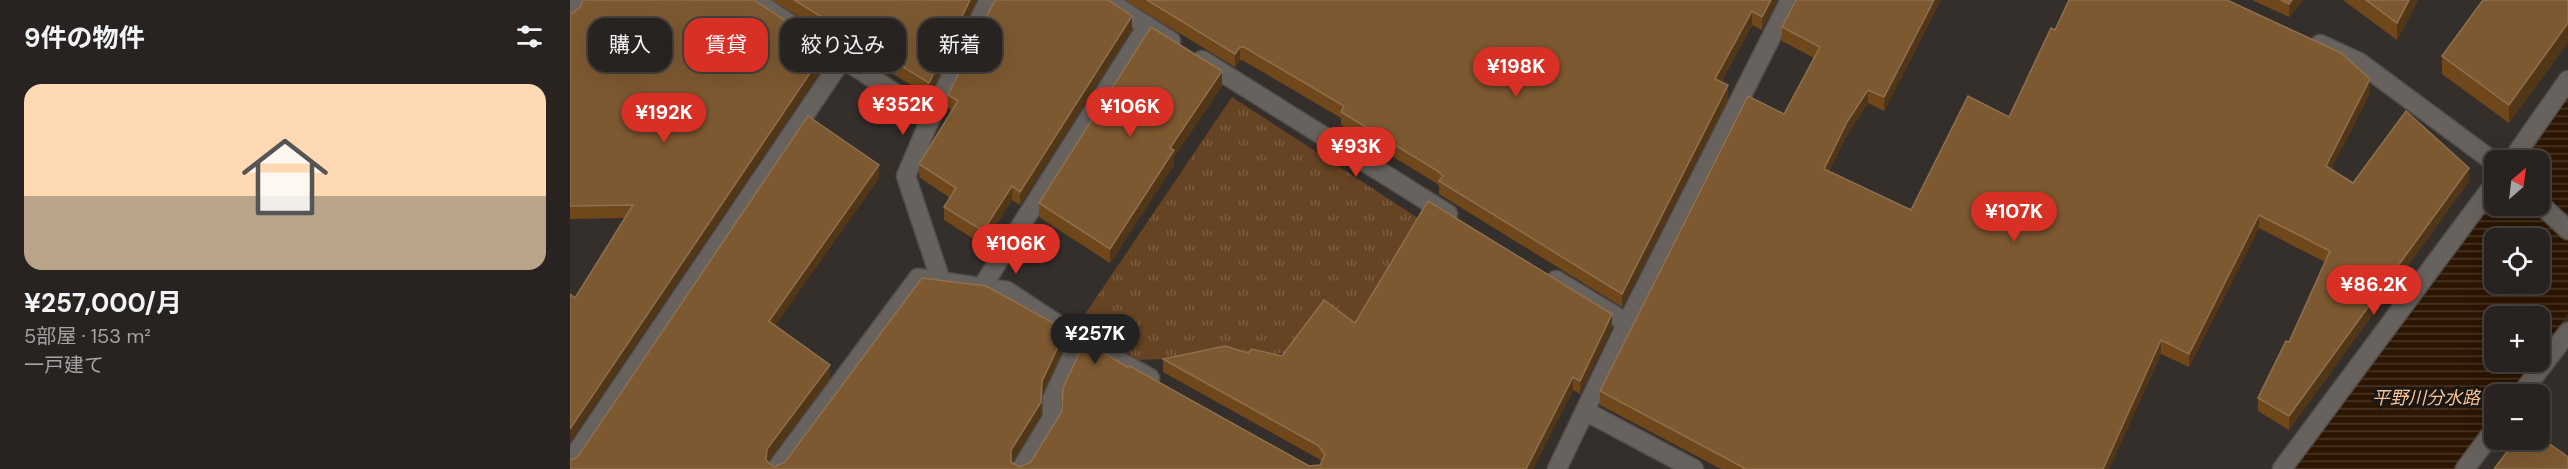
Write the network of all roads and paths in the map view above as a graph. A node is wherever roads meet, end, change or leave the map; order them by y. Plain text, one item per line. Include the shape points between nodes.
1 (575, 0) edge
2 (754, 0) edge
3 (989, 0) edge
4 (1106, 0) edge
5 (1790, 0) edge
6 (570, 16) edge
7 (782, 18) edge
8 (1147, 26) junction
9 (2308, 38) edge
10 (834, 72) edge
11 (864, 72) edge
12 (2568, 80) edge
13 (931, 117) junction
14 (2519, 150) edge
15 (2484, 155) edge
16 (2484, 197) edge
17 (2550, 213) edge
18 (1459, 220) edge
19 (2568, 230) edge
20 (1538, 268) edge
21 (941, 281) junction
22 (982, 288) junction
23 (1627, 322) junction
24 (2568, 332) edge
25 (1080, 339) junction
26 (1161, 384) edge
27 (2529, 384) edge
28 (1585, 411) junction
29 (2484, 443) edge
30 (570, 462) edge
31 (776, 469) edge
32 (1021, 469) edge
33 (1557, 469) edge
34 (1694, 469) edge
35 (2282, 469) edge
36 (2465, 469) edge

1 - 6 street
2 - 7 street
3 - 13 street
4 - 8 street
5 - 23 street
8 - 18 street
8 - 22 street
9 - 15 street via 2359,62
10 - 30 street
11 - 13 street
12 - 14 street
13 - 21 street via 906,176
16 - 35 street
17 - 19 street
20 - 23 street
21 - 22 street
21 - 31 street via 918,278
22 - 25 street via 1007,291
23 - 28 street
24 - 27 street
25 - 26 street
25 - 32 street via 1052,399 1052,418
28 - 33 street
28 - 34 street
29 - 36 street

